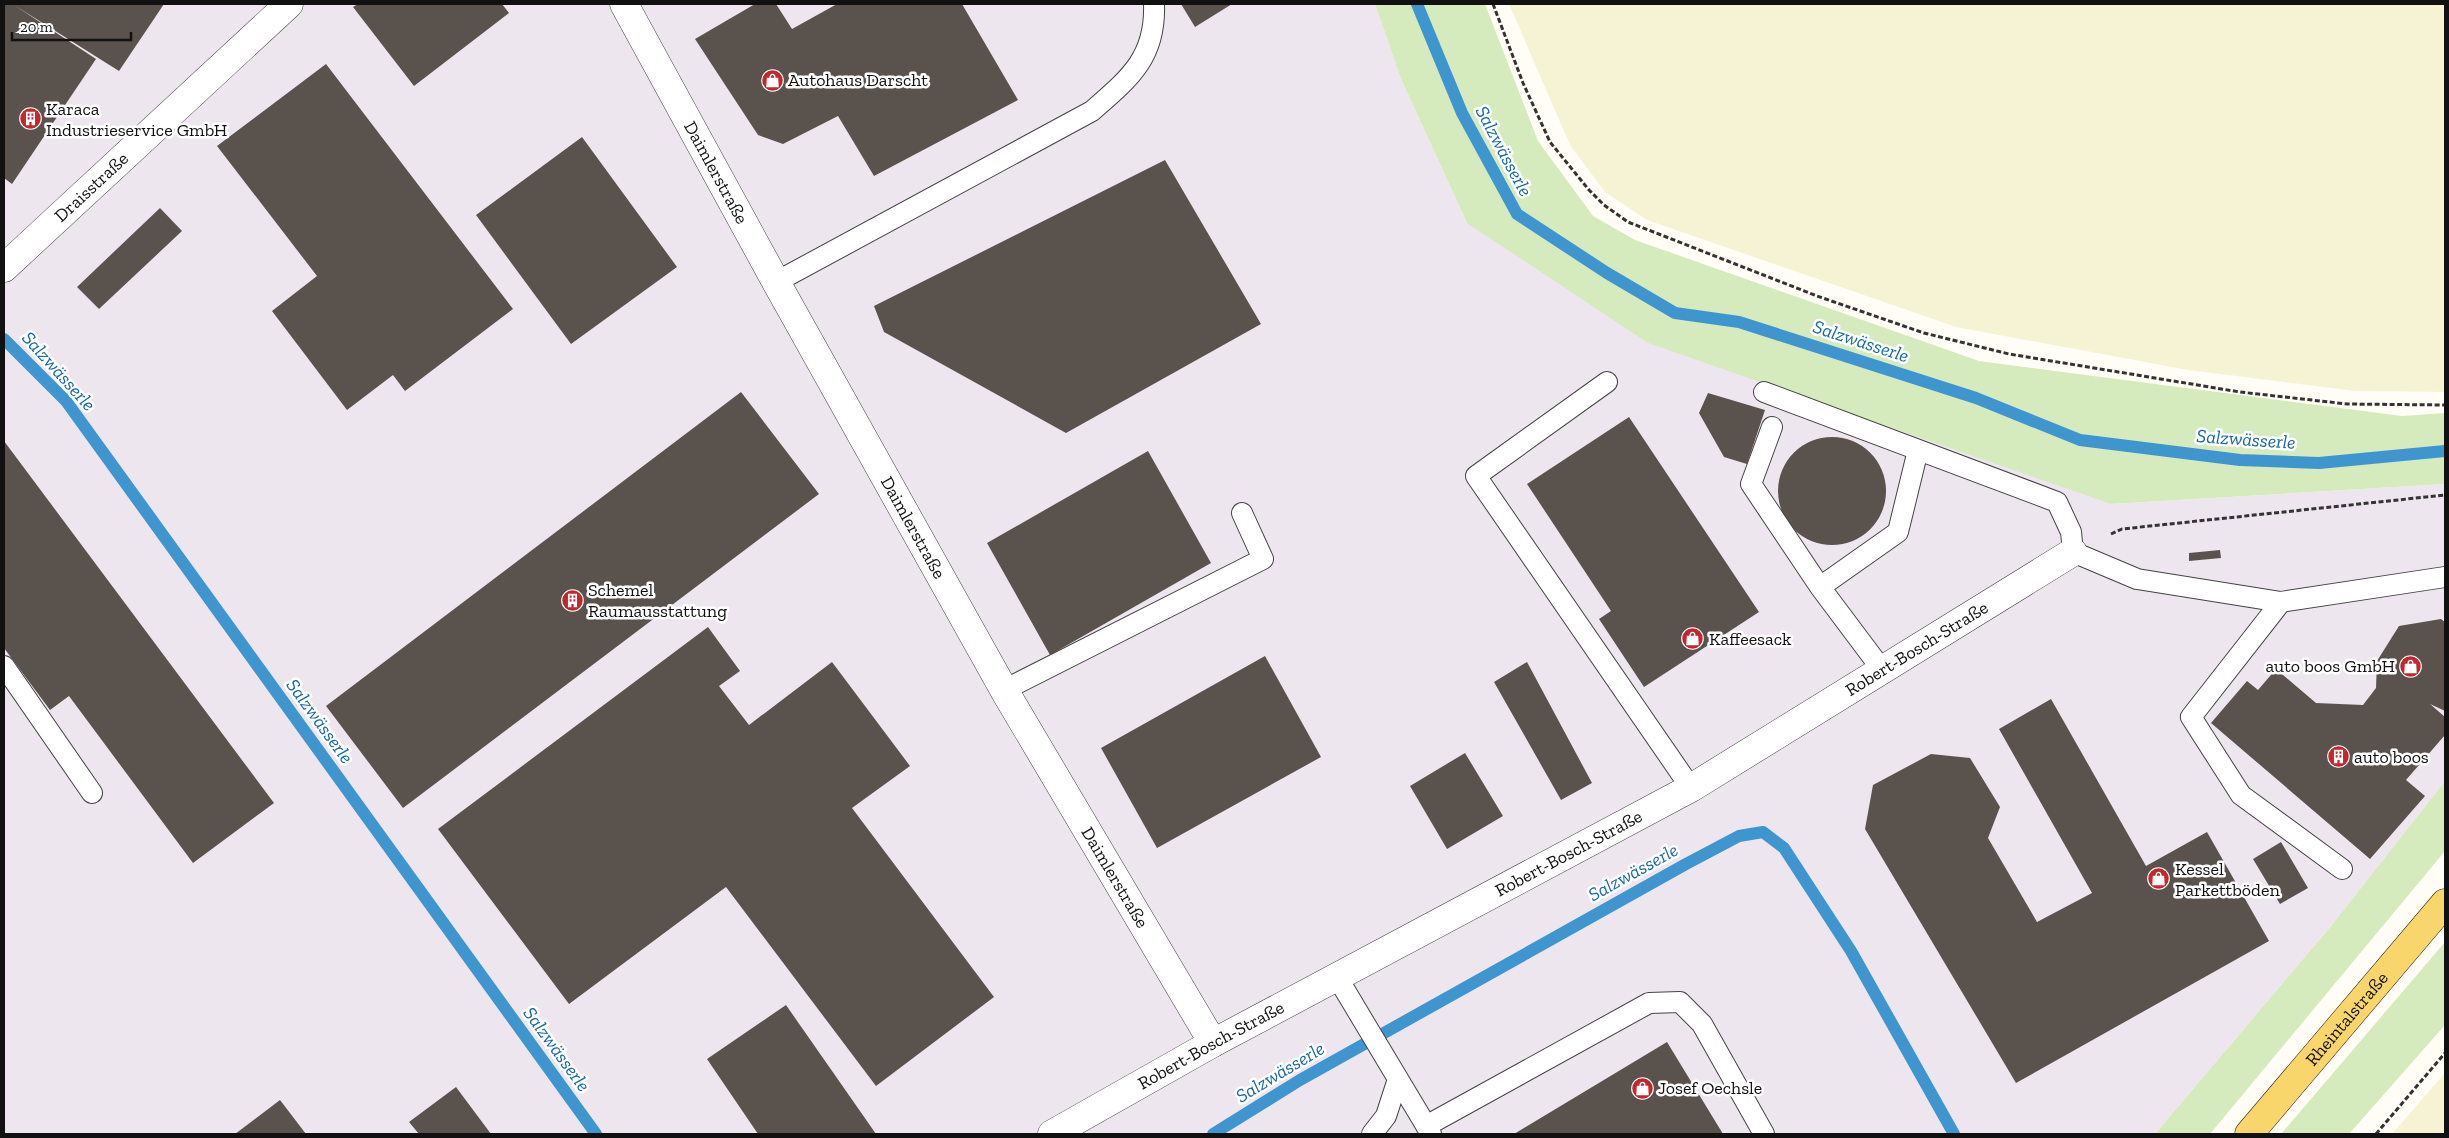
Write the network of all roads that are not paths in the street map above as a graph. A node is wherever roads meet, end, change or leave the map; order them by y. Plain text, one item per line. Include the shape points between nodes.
1 (289, 4) edge
2 (624, 4) edge
3 (1154, 4) edge
4 (4, 268) edge
5 (776, 282) junction
6 (1607, 382) dead end
7 (1764, 392) dead end
8 (1772, 427) dead end
9 (1918, 450) junction
10 (1242, 513) dead end
11 (2073, 552) junction
12 (2445, 577) edge
13 (1820, 588) junction
14 (2281, 602) junction
15 (4, 666) edge
16 (1883, 671) junction
17 (1004, 690) junction
18 (1691, 788) junction
19 (92, 792) dead end
20 (2342, 869) dead end
21 (2445, 903) edge
22 (1337, 977) junction
23 (1213, 1043) junction
24 (1398, 1079) junction
25 (1428, 1130) edge
26 (1052, 1134) edge
27 (1372, 1134) edge
28 (1764, 1134) edge
29 (2249, 1134) edge

1 - 4 street, Draisstraße
2 - 5 street, Daimlerstraße
3 - 5 lane via 1150,43 1141,63 1120,87 1092,110
5 - 17 street, Daimlerstraße
6 - 18 lane via 1476,476
7 - 9 lane
8 - 13 lane via 1751,484
9 - 11 lane via 2057,502 2071,532
9 - 13 lane via 1898,532
10 - 17 lane via 1263,559
11 - 14 lane via 2137,579
11 - 16 street, Robert-Bosch-Straße
12 - 14 lane
13 - 16 lane
14 - 20 lane via 2191,718 2241,795
15 - 19 lane
16 - 18 street, Robert-Bosch-Straße
17 - 23 street, Daimlerstraße
18 - 22 street, Robert-Bosch-Straße
21 - 29 main road, Rheintalstraße
22 - 23 street, Robert-Bosch-Straße
22 - 24 lane
23 - 26 street, Robert-Bosch-Straße
24 - 25 lane
24 - 27 lane via 1386,1116
25 - 28 lane via 1649,1003 1680,1002 1702,1024

